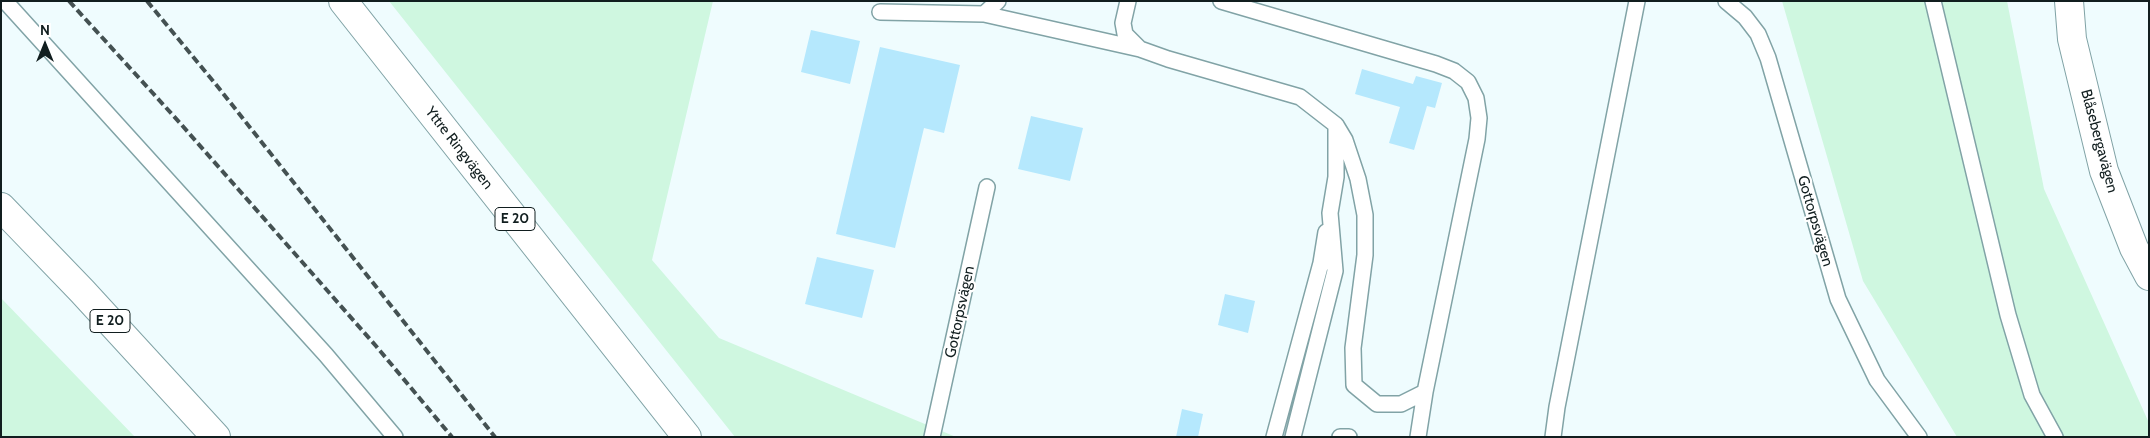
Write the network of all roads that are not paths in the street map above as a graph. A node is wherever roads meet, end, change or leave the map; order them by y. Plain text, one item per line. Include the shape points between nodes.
1 (5, 1) edge
2 (343, 1) edge
3 (998, 1) edge
4 (1128, 1) edge
5 (1222, 1) edge
6 (1637, 1) edge
7 (1726, 1) edge
8 (1934, 1) edge
9 (2069, 1) edge
10 (880, 12) dead end
11 (984, 14) junction
12 (1140, 49) junction
13 (1336, 125) junction
14 (987, 187) dead end
15 (1, 207) edge
16 (1330, 213) junction
17 (2149, 276) edge
18 (1425, 392) junction
19 (216, 437) edge
20 (395, 437) edge
21 (687, 437) edge
22 (932, 437) edge
23 (1274, 437) edge
24 (1293, 437) edge
25 (1340, 437) edge
26 (1349, 437) edge
27 (1418, 437) edge
28 (1553, 437) edge
29 (1919, 437) edge
30 (2055, 437) edge

1 - 20 lane via 260,282
2 - 21 main road, Yttre Ringvägen / E 20
3 - 11 lane
4 - 12 lane via 1123,23 1126,34
5 - 18 lane via 1436,64 1454,71 1468,82 1476,98 1479,118 1477,139
6 - 28 lane
7 - 29 lane, Gottorpsvägen via 1754,28 1768,58 1838,299 1877,380
8 - 30 lane via 2008,315 2032,395
9 - 17 main road, Blåsebergavägen via 2072,39 2104,171 2134,248
10 - 11 lane
11 - 12 lane
12 - 13 lane via 1300,97
13 - 16 lane via 1336,177
13 - 18 lane via 1345,140 1358,179 1365,215 1365,254 1354,348 1354,385 1377,404 1401,404
14 - 22 lane, Gottorpsvägen
15 - 19 main road, E 20
16 - 23 lane via 1321,263
16 - 24 lane via 1335,271
18 - 27 lane
25 - 26 lane

